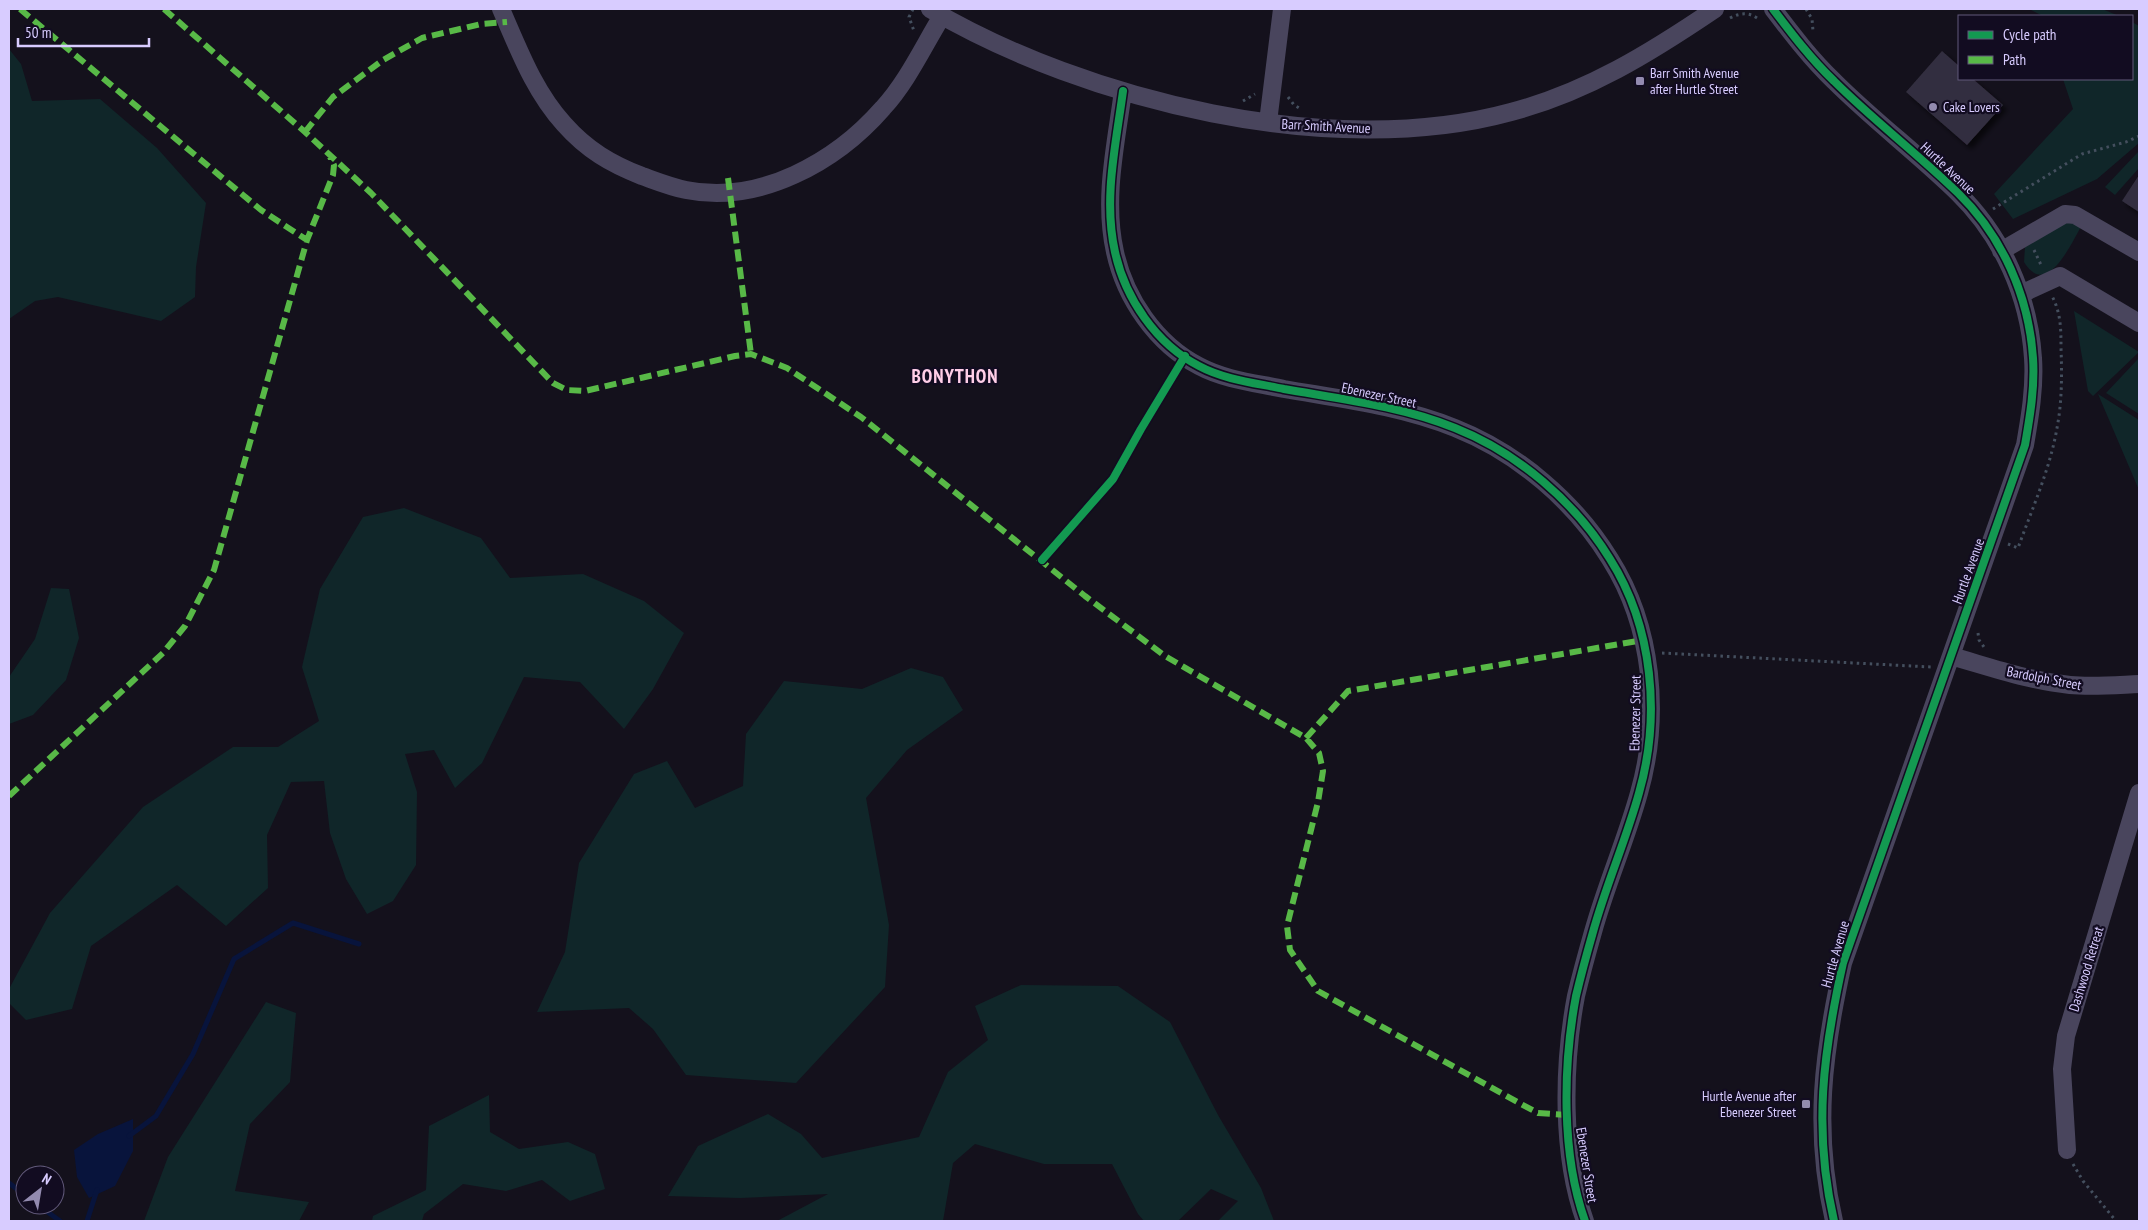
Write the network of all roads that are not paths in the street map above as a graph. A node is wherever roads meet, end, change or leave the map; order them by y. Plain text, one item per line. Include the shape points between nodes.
1 (501, 9) edge
2 (1282, 9) edge
3 (936, 12) edge
4 (1721, 14) edge
5 (1768, 15) edge
6 (1123, 91) junction
7 (1268, 122) junction
8 (2001, 251) junction
9 (2139, 252) edge
10 (2021, 294) junction
11 (2139, 323) edge
12 (1943, 657) junction
13 (2139, 684) edge
14 (2139, 793) edge
15 (2068, 1150) road end
16 (1585, 1221) edge
17 (1834, 1221) edge

1 - 3 street via 542,96 564,124 595,152 614,165 657,182 686,190 718,192 750,189 782,180 813,166 842,147 894,96
2 - 7 street
3 - 6 street, Barr Smith Avenue via 1030,59
4 - 7 street, Barr Smith Avenue via 1628,65 1570,92 1511,112 1420,128 1351,130
5 - 8 street, Hurtle Avenue via 1834,82 1958,193 1989,211
6 - 7 street, Barr Smith Avenue via 1195,110
6 - 16 street, Ebenezer Street via 1110,192 1115,252 1127,288 1145,320 1169,346 1198,366 1232,379 1404,412 1455,428 1488,444 1532,473 1585,523 1612,561 1636,612 1649,668 1650,722 1646,760 1594,928 1577,994 1571,1034 1567,1115 1573,1174
8 - 9 street via 2065,214 2076,214
8 - 10 street, Hurtle Avenue
10 - 11 street via 2060,276
10 - 12 street, Hurtle Avenue via 2028,318 2033,359 2032,402 2025,445
12 - 13 street, Bardolph Street via 2069,685
12 - 17 street, Hurtle Avenue via 1852,934 1830,1022 1821,1111 1824,1168
14 - 15 street, Dashwood Retreat via 2066,1036 2062,1069

